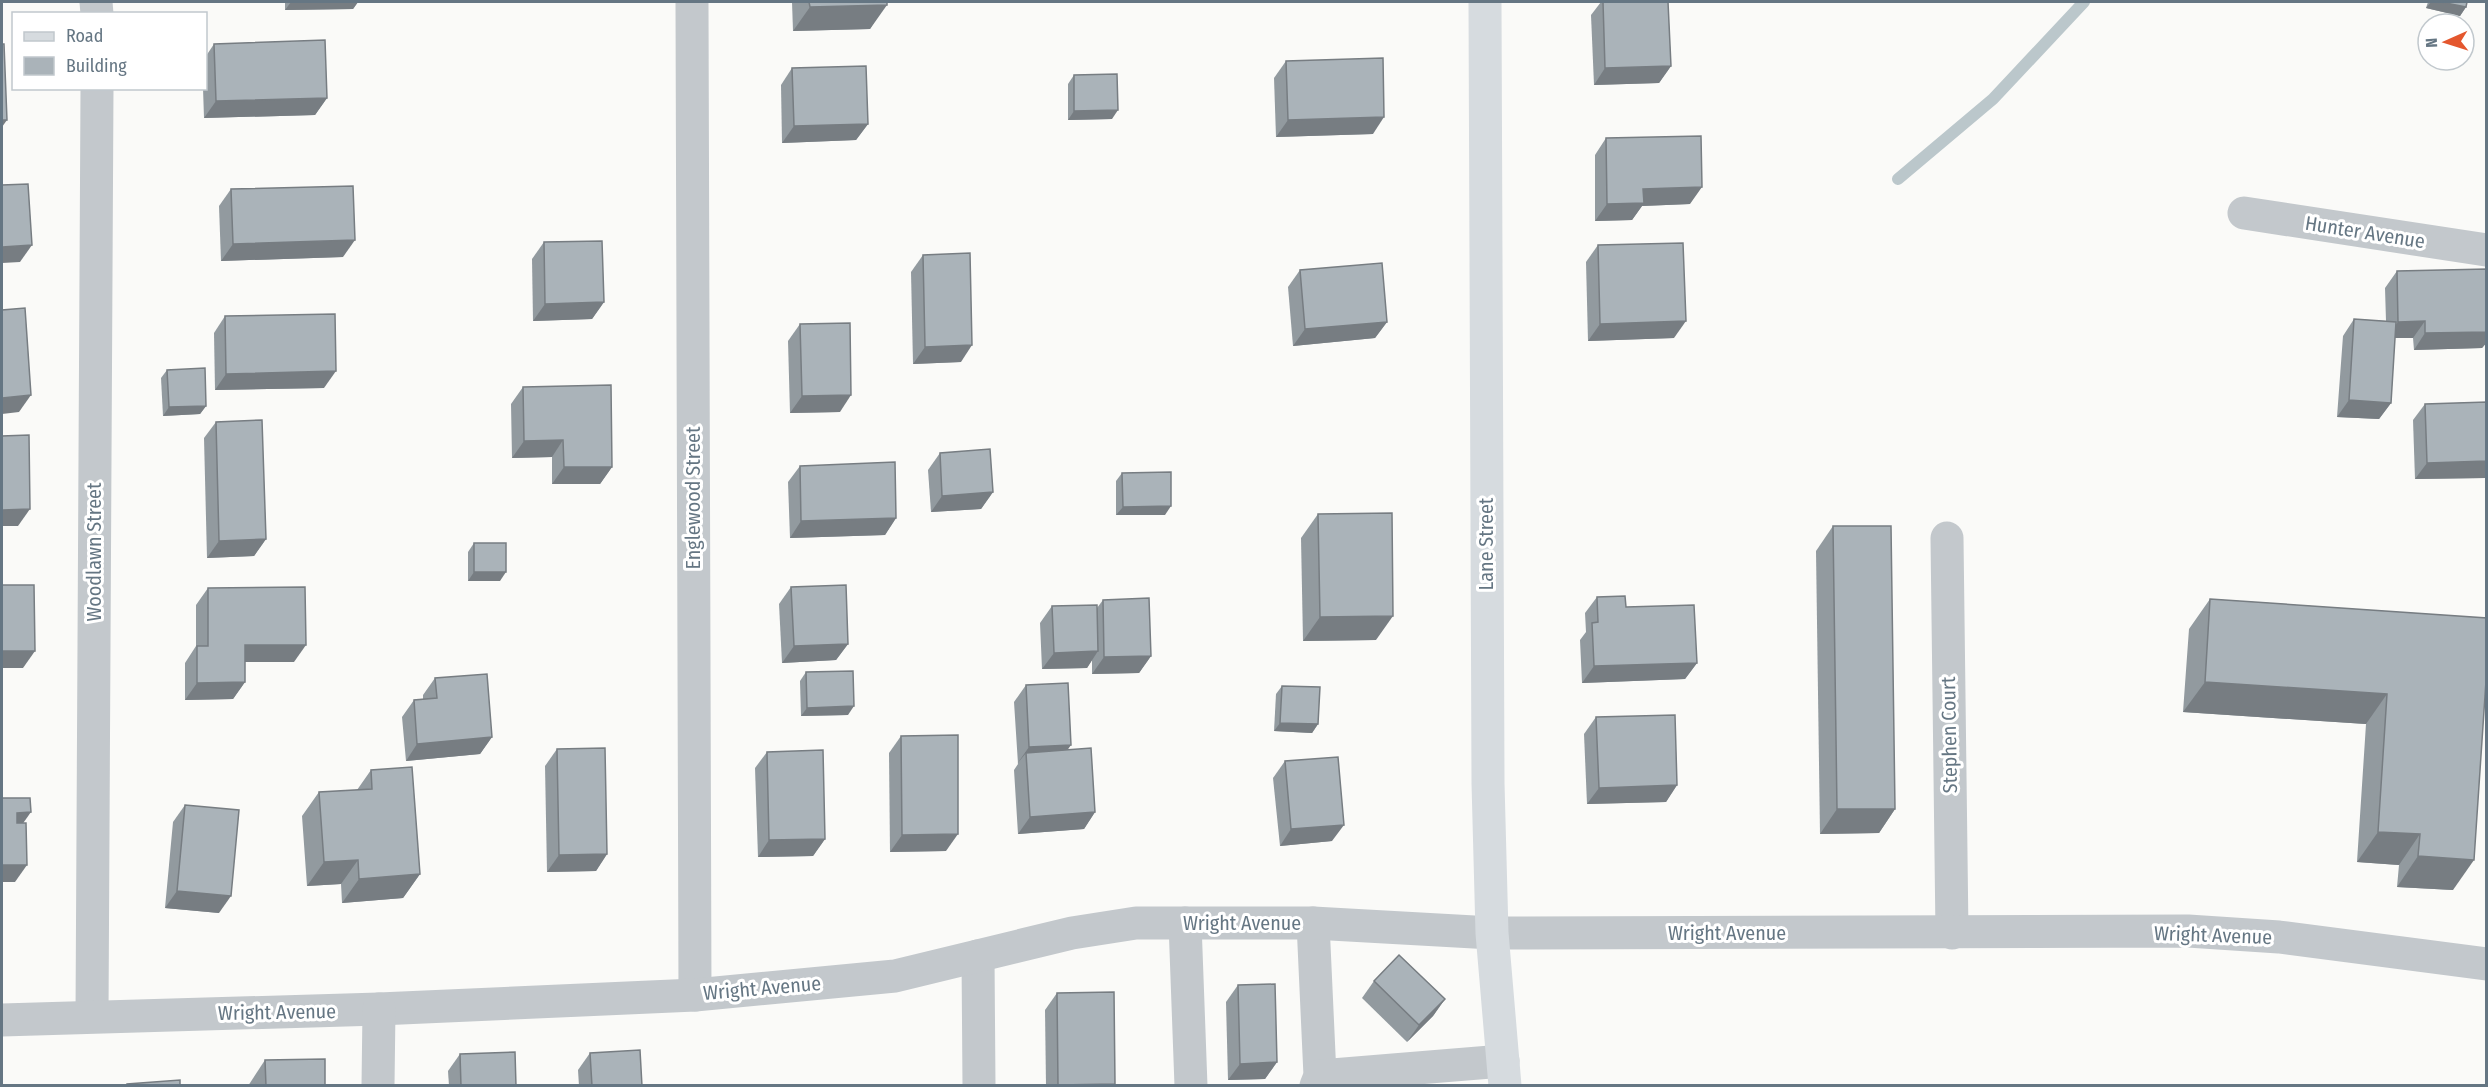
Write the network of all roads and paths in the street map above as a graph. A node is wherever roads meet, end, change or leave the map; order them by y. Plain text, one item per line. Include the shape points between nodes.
1 (692, 2) edge
2 (1485, 2) edge
3 (97, 90) edge
4 (2244, 213) dead end
5 (2487, 250) edge
6 (1947, 538) dead end
7 (1313, 922) junction
8 (1185, 923) junction
9 (1492, 933) junction
10 (1952, 933) junction
11 (978, 956) junction
12 (2487, 964) edge
13 (695, 995) junction
14 (379, 1009) junction
15 (92, 1016) junction
16 (2, 1020) edge
17 (1504, 1073) edge
18 (1318, 1081) edge
19 (378, 1086) edge
20 (979, 1086) edge
21 (1191, 1086) edge

1 - 13 street, Englewood Street
2 - 9 main road, Lane Street via 1486,663
3 - 15 street, Woodlawn Street
4 - 5 street, Hunter Avenue
6 - 10 street, Stephen Court
7 - 8 street, Wright Avenue
7 - 9 street, Wright Avenue
7 - 18 street
8 - 11 street, Wright Avenue via 1137,923 1072,933
8 - 21 street
9 - 10 street, Wright Avenue
9 - 17 main road, Lane Street
10 - 12 street, Wright Avenue via 2187,931 2279,937
11 - 13 street, Wright Avenue via 895,976
11 - 20 street
13 - 14 street, Wright Avenue
14 - 15 street, Wright Avenue
14 - 19 street
15 - 16 street, Wright Avenue
17 - 18 street

